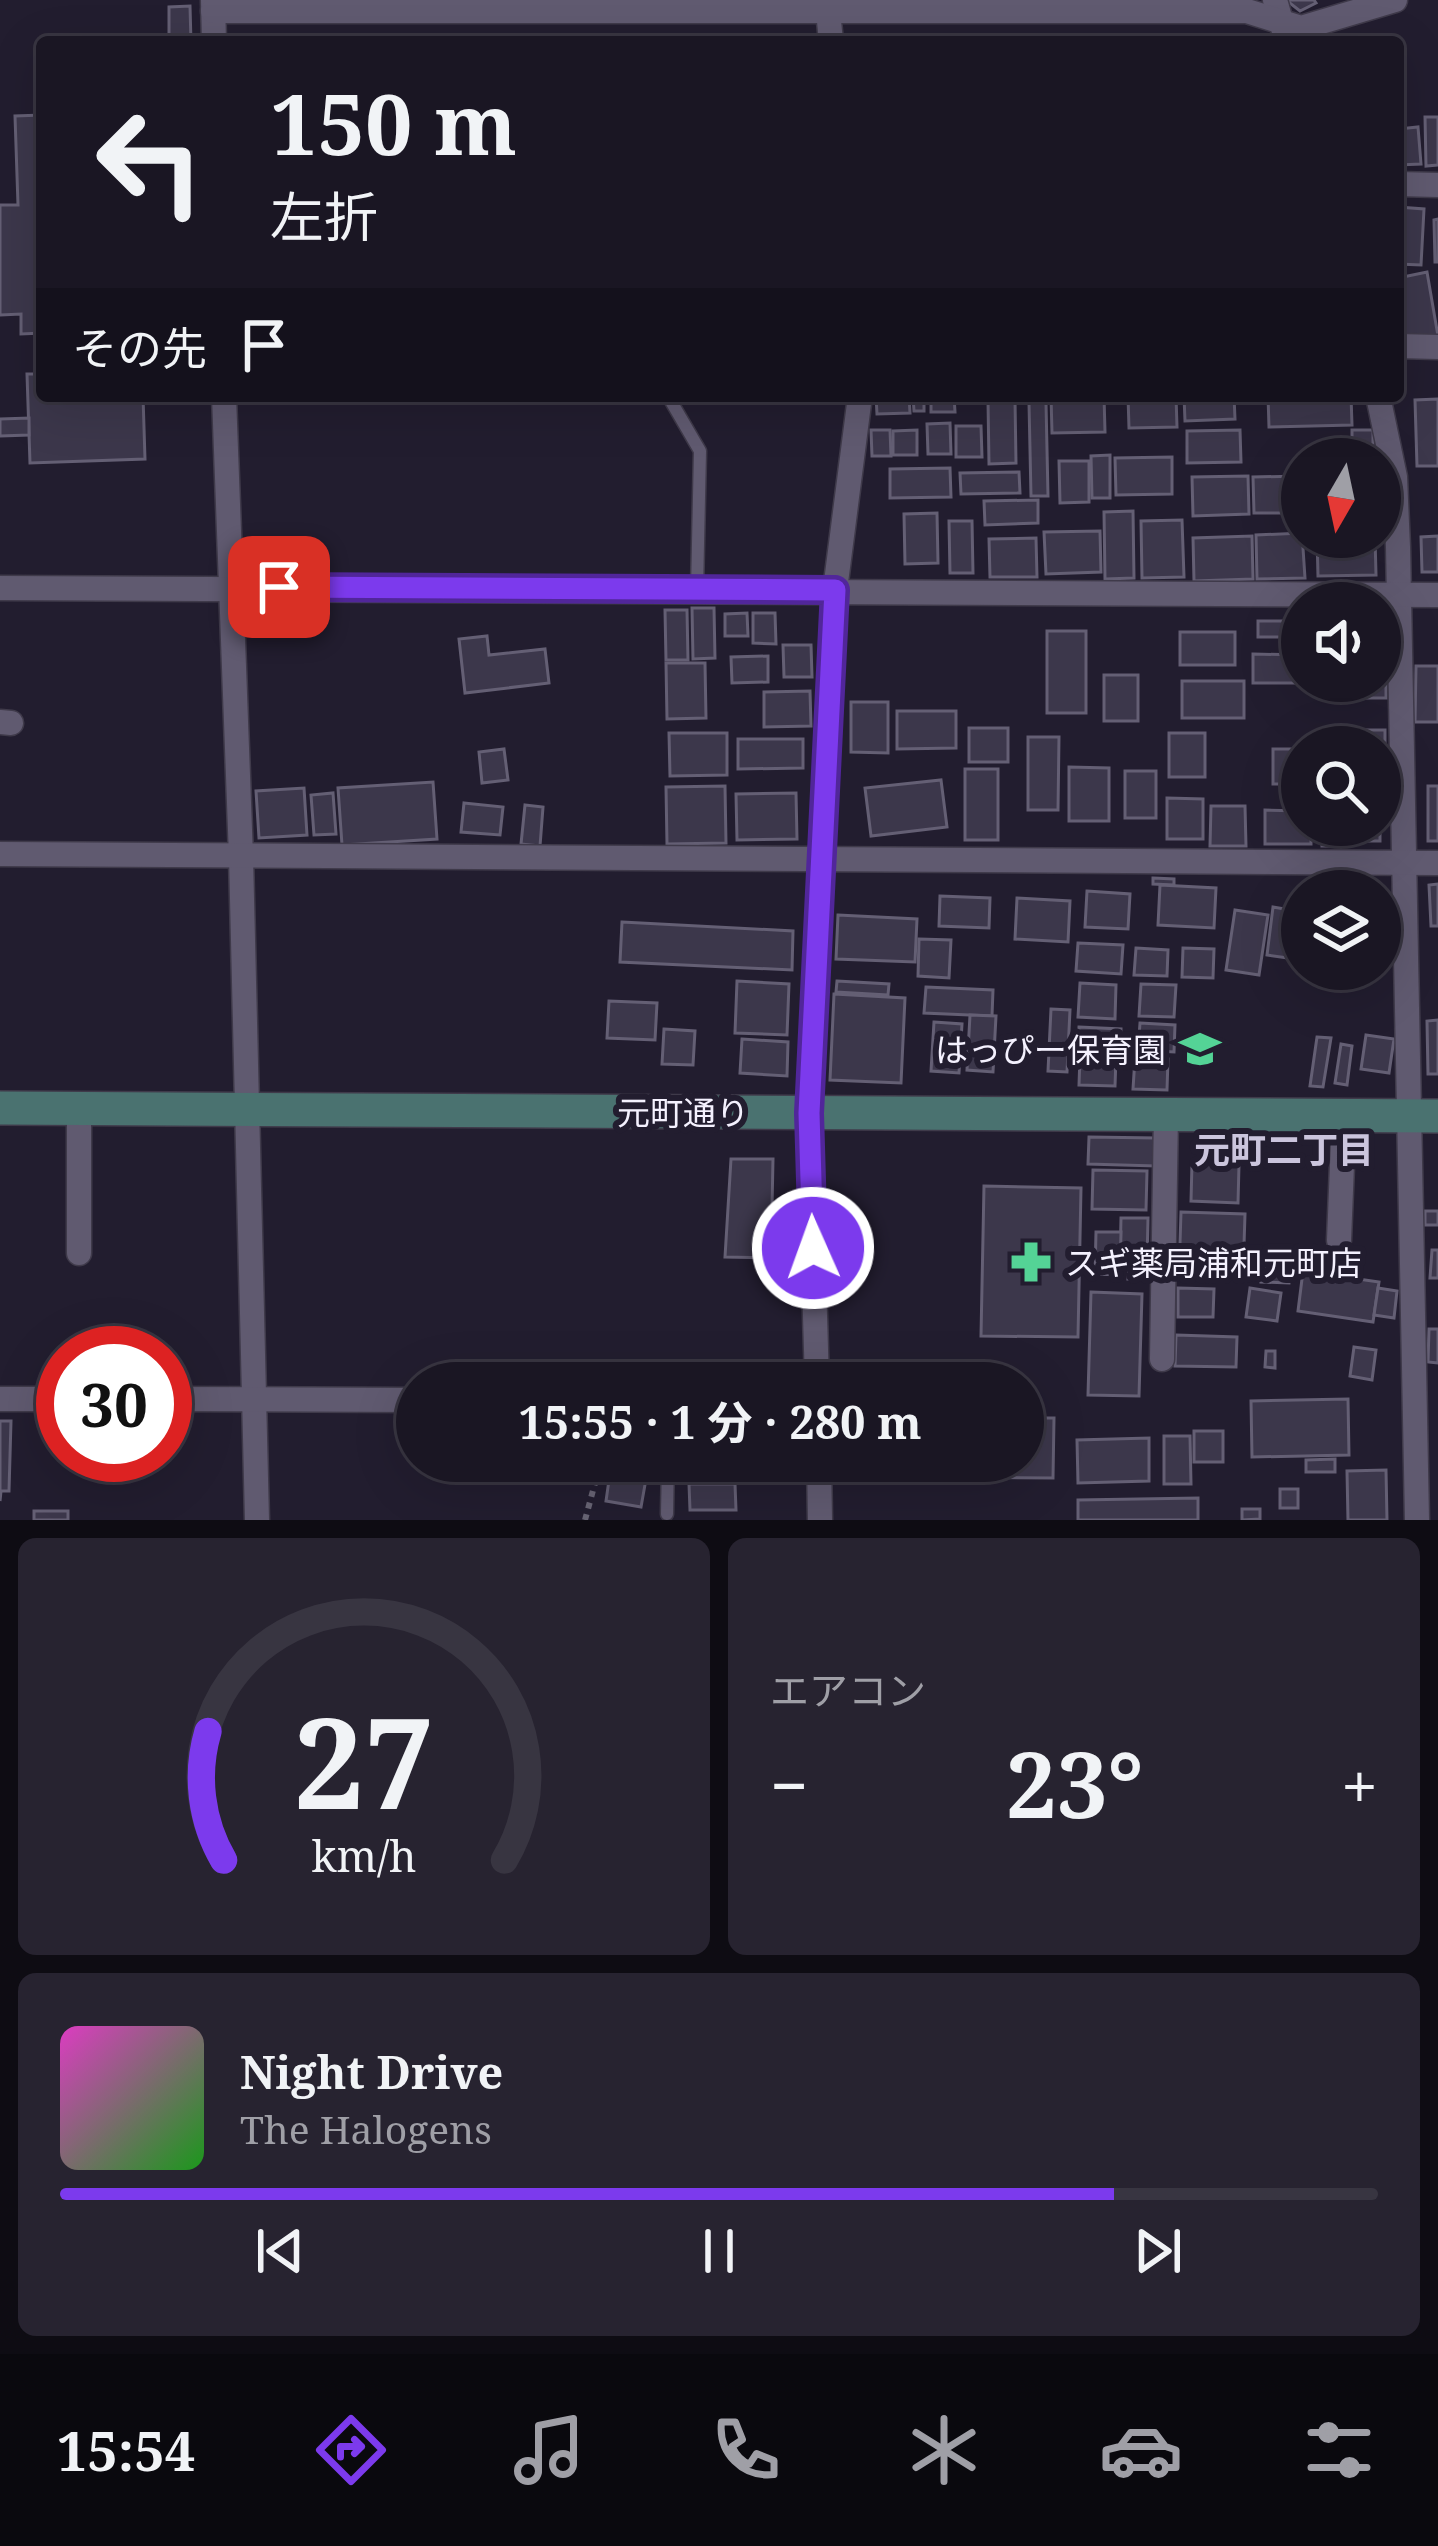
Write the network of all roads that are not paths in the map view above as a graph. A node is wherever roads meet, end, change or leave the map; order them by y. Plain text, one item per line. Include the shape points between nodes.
1 (1395, 0) edge
2 (213, 6) edge
3 (828, 6) edge
4 (1281, 21) edge
5 (214, 36) edge
6 (830, 36) edge
7 (1404, 184) edge
8 (1438, 185) edge
9 (1404, 346) edge
10 (1438, 347) edge
11 (224, 402) edge
12 (671, 402) edge
13 (859, 402) edge
14 (1379, 402) edge
15 (1399, 582) edge
16 (232, 587) junction
17 (0, 588) edge
18 (697, 590) junction
19 (835, 590) junction
20 (1281, 594) edge
21 (1401, 595) edge
22 (1438, 595) edge
23 (1401, 702) edge
24 (0, 854) edge
25 (241, 857) junction
26 (823, 858) junction
27 (1402, 862) junction
28 (1438, 862) edge
29 (0, 1108) edge
30 (79, 1109) junction
31 (247, 1109) junction
32 (809, 1113) junction
33 (1166, 1114) junction
34 (1344, 1115) junction
35 (1423, 1116) edge
36 (1339, 1240) dead end
37 (79, 1253) dead end
38 (1162, 1359) dead end
39 (816, 1362) edge
40 (0, 1399) edge
41 (36, 1399) edge
42 (192, 1399) edge
43 (254, 1399) junction
44 (396, 1400) edge
45 (668, 1482) edge
46 (819, 1482) edge
47 (1427, 1493) edge
48 (667, 1514) dead end
49 (257, 1520) edge
50 (820, 1520) edge
51 (1417, 1520) edge

1 - 4 street via 1301,28
2 - 3 street
2 - 5 street
3 - 4 street via 1247,11
3 - 6 street
7 - 8 street
9 - 10 street
11 - 16 street
12 - 18 lane via 700,452
13 - 19 street
14 - 15 street via 1395,477
16 - 17 street
16 - 18 street
16 - 25 street
18 - 19 street
19 - 20 street
19 - 26 street
21 - 22 street
23 - 27 street
24 - 25 street
25 - 26 street
25 - 31 street
26 - 27 street
26 - 32 street
27 - 28 street
27 - 35 street
29 - 30 street, 元町通り
30 - 31 street, 元町通り
30 - 37 street
31 - 32 street, 元町通り
31 - 43 street
32 - 33 street, 元町通り
32 - 39 street
33 - 34 street, 元町通り
33 - 38 street
34 - 35 street, 元町通り
34 - 36 street
35 - 47 street
40 - 41 street
42 - 43 street
43 - 44 street
43 - 49 street
45 - 48 lane
46 - 50 street
47 - 51 street

